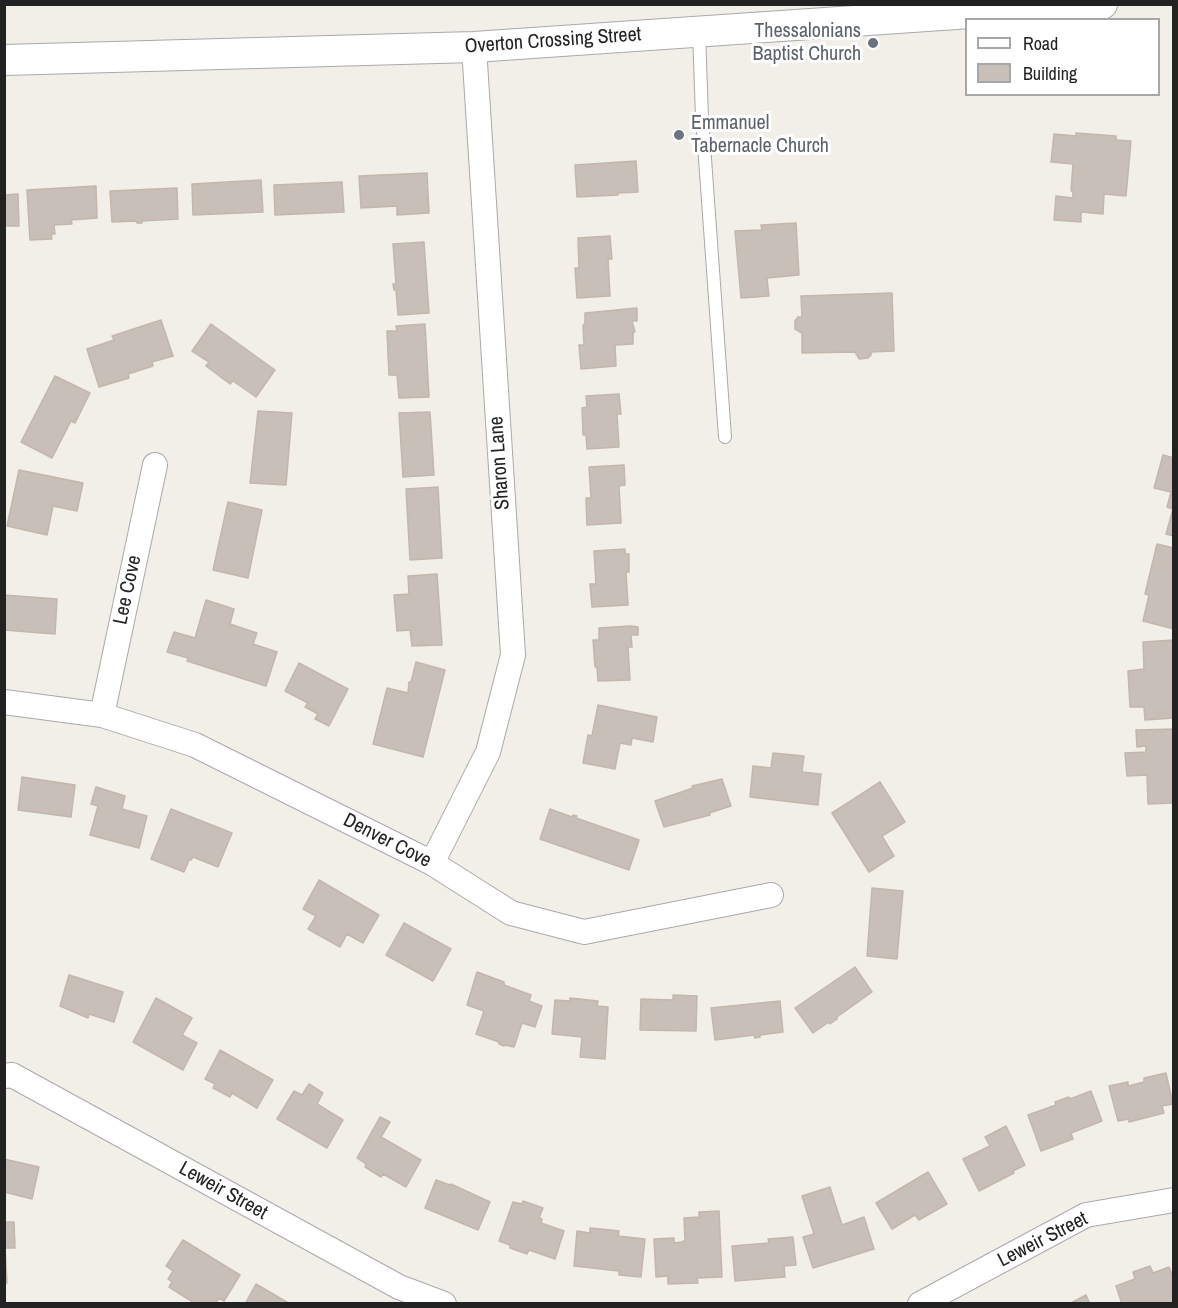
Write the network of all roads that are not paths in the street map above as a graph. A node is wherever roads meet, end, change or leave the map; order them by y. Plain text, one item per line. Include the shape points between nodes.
1 (1102, 4) edge
2 (699, 32) junction
3 (474, 47) junction
4 (4, 60) edge
5 (724, 437) dead end
6 (155, 465) dead end
7 (4, 702) edge
8 (102, 716) junction
9 (432, 863) junction
10 (771, 895) dead end
11 (4, 1076) edge
12 (1173, 1200) edge
13 (444, 1304) edge
14 (920, 1304) edge

1 - 2 street, Overton Crossing Street
2 - 3 street, Overton Crossing Street
2 - 5 lane
3 - 4 street, Overton Crossing Street
3 - 9 street, Sharon Lane via 513,655 488,752
6 - 8 street, Lee Cove
7 - 8 street, Denver Cove
8 - 9 street, Denver Cove via 195,745
9 - 10 street, Denver Cove via 511,913 584,932
11 - 13 street, Leweir Street via 12,1075 399,1287
12 - 14 street, Leweir Street via 1086,1215

